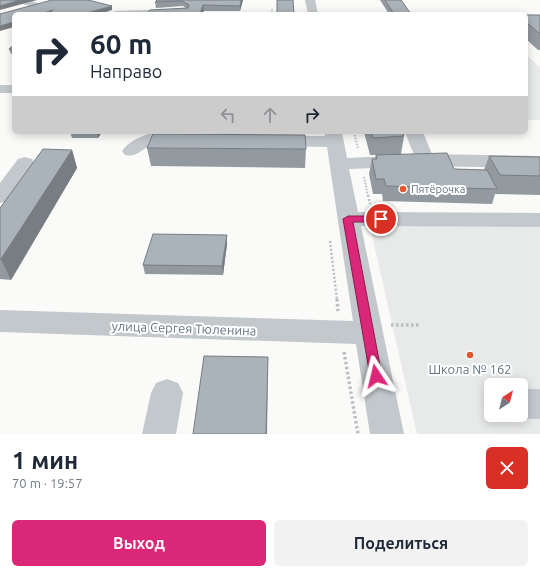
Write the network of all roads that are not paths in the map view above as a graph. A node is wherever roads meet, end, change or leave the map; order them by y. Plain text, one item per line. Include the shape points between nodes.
1 (19, 0) edge
2 (310, 0) edge
3 (38, 2) edge
4 (183, 10) edge
5 (14, 11) edge
6 (149, 12) edge
7 (313, 12) edge
8 (0, 89) edge
9 (12, 89) edge
10 (415, 134) edge
11 (334, 137) edge
12 (195, 140) edge
13 (256, 141) edge
14 (131, 151) dead end
15 (425, 160) junction
16 (540, 162) edge
17 (25, 163) dead end
18 (338, 164) junction
19 (0, 197) edge
20 (348, 219) junction
21 (540, 220) edge
22 (0, 321) edge
23 (368, 333) junction
24 (167, 393) dead end
25 (159, 434) edge
26 (387, 434) edge

1 - 3 street
2 - 7 street
3 - 5 street
4 - 6 street
8 - 9 street
10 - 15 street
11 - 13 street
11 - 18 street
12 - 14 street via 149,139
15 - 16 street
15 - 18 street
17 - 19 street
18 - 20 street
20 - 21 street
20 - 23 street
22 - 23 street, улица Сергея Тюленина
23 - 26 street
24 - 25 street

